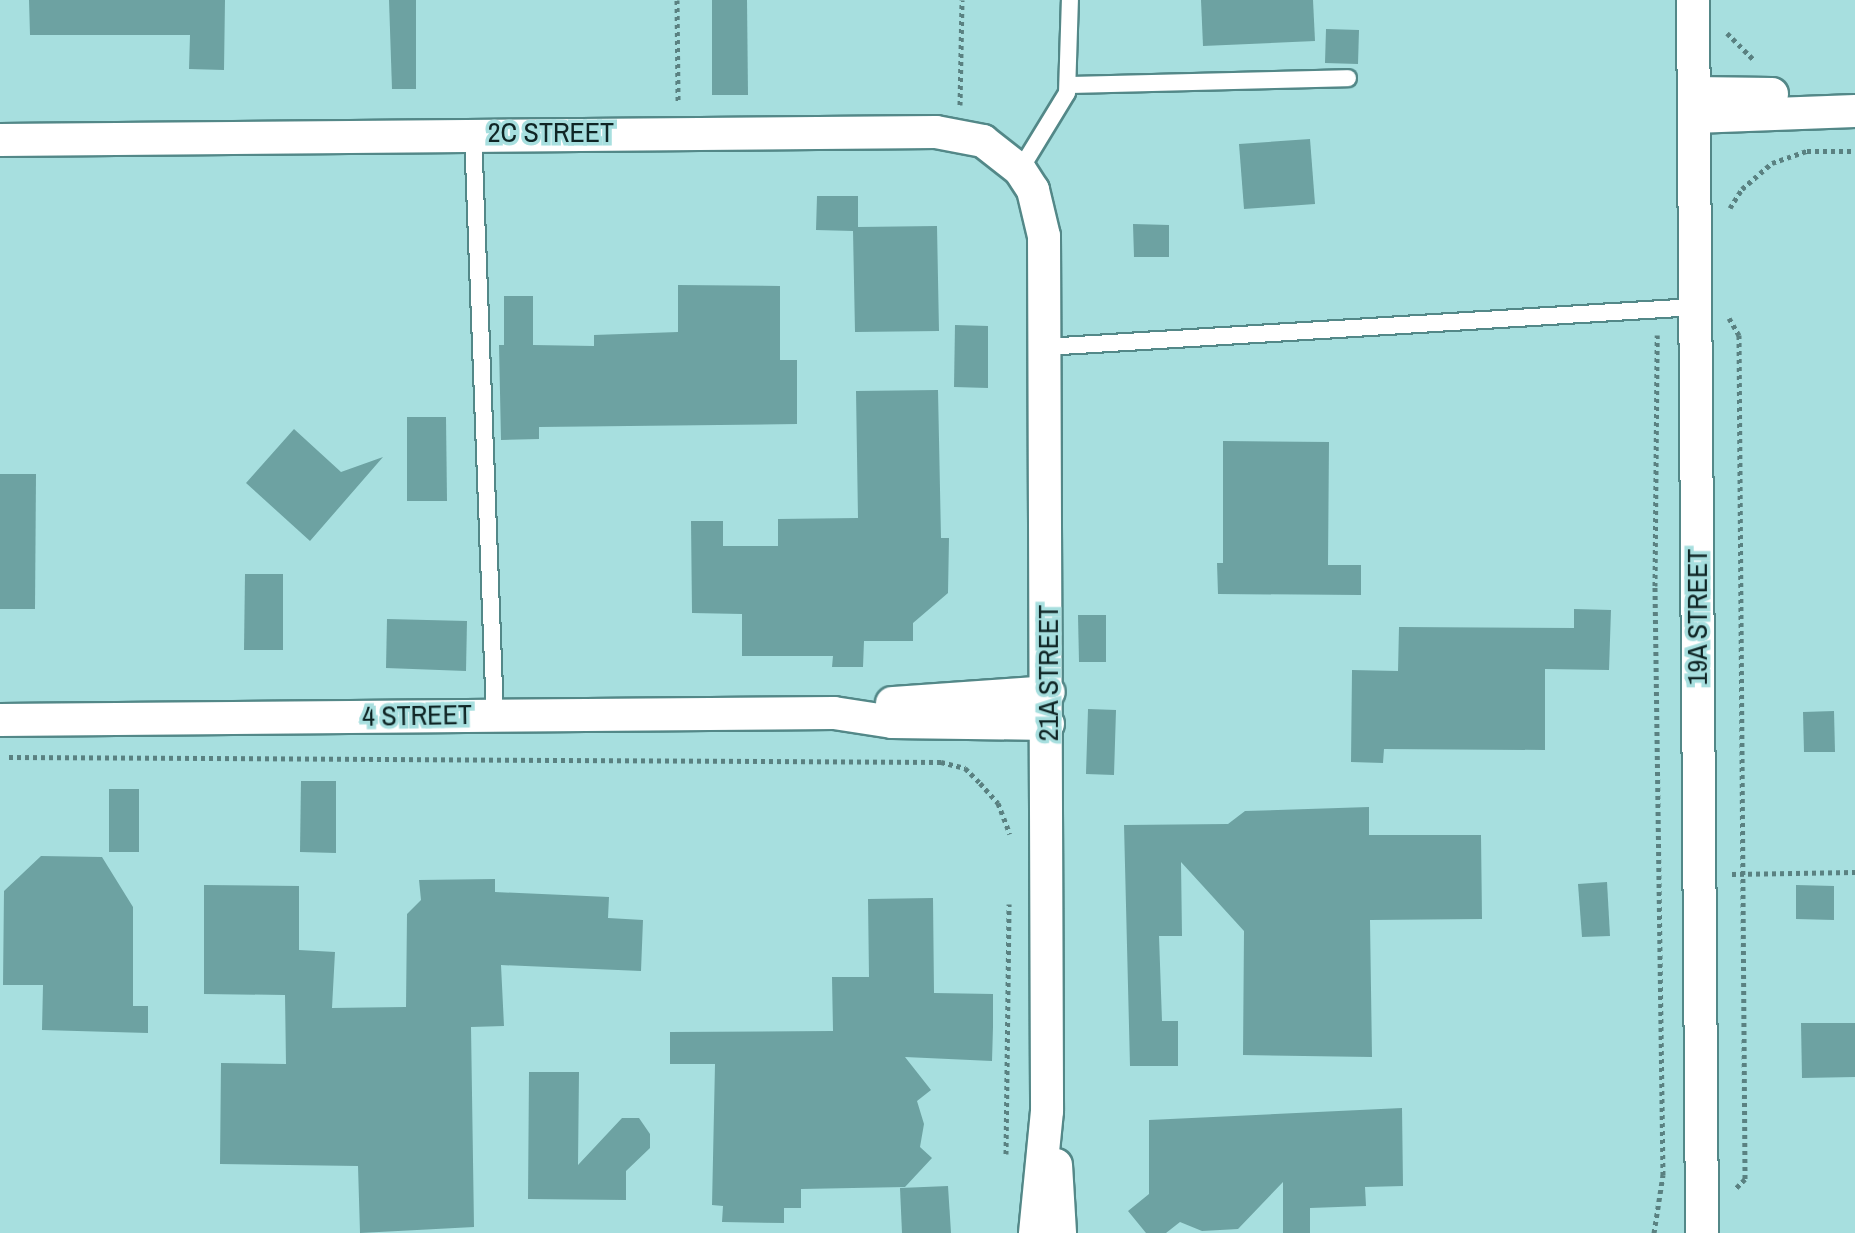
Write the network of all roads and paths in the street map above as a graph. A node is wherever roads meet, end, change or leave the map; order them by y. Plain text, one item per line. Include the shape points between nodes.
1 (677, 0) edge
2 (962, 0) edge
3 (1070, 0) edge
4 (1693, 0) edge
5 (1720, 21) dead end
6 (1758, 63) dead end
7 (1348, 78) dead end
8 (1068, 85) junction
9 (1855, 96) edge
10 (1694, 105) junction
11 (1855, 111) edge
12 (473, 132) junction
13 (679, 132) junction
14 (960, 134) junction
15 (0, 140) edge
16 (1855, 151) edge
17 (1020, 170) junction
18 (1726, 217) dead end
19 (1044, 236) joint
20 (1711, 310) junction
21 (1045, 347) junction
22 (1049, 692) junction
23 (834, 713) junction
24 (495, 715) junction
25 (0, 720) edge
26 (1048, 724) junction
27 (0, 757) edge
28 (1010, 846) dead end
29 (1855, 872) edge
30 (1743, 874) junction
31 (1699, 875) junction
32 (1009, 893) dead end
33 (1047, 1111) junction
34 (1006, 1159) dead end
35 (1732, 1192) dead end
36 (1035, 1233) edge
37 (1060, 1233) edge
38 (1702, 1233) edge

1 - 13 path
2 - 14 path
3 - 8 lane
4 - 10 street, 19A STREET
5 - 6 path
7 - 8 lane
8 - 17 lane via 1061,108
9 - 10 street
10 - 11 street
10 - 20 street, 19A STREET
12 - 13 street, 2C STREET
12 - 15 street, 2C STREET
12 - 24 lane
13 - 14 street, 2C STREET
14 - 17 street, 2C STREET via 983,141
16 - 18 path via 1807,151 1772,163 1742,189
17 - 19 street, 2C STREET via 1037,201
19 - 21 street, 21A STREET
20 - 21 lane
20 - 30 path via 1739,335
20 - 31 street, 19A STREET
21 - 22 street, 21A STREET
22 - 23 street, 4 STREET via 872,705
22 - 26 street, 21A STREET
23 - 24 street, 4 STREET
23 - 26 street, 4 STREET via 892,722
24 - 25 street, 4 STREET
26 - 33 street, 21A STREET
27 - 28 path via 941,762 965,768 998,803 1010,830
29 - 30 path
30 - 31 path
30 - 35 path via 1745,1179
31 - 38 street, 19A STREET
32 - 34 path
33 - 36 street, 21A STREET
33 - 37 street, 21A STREET

